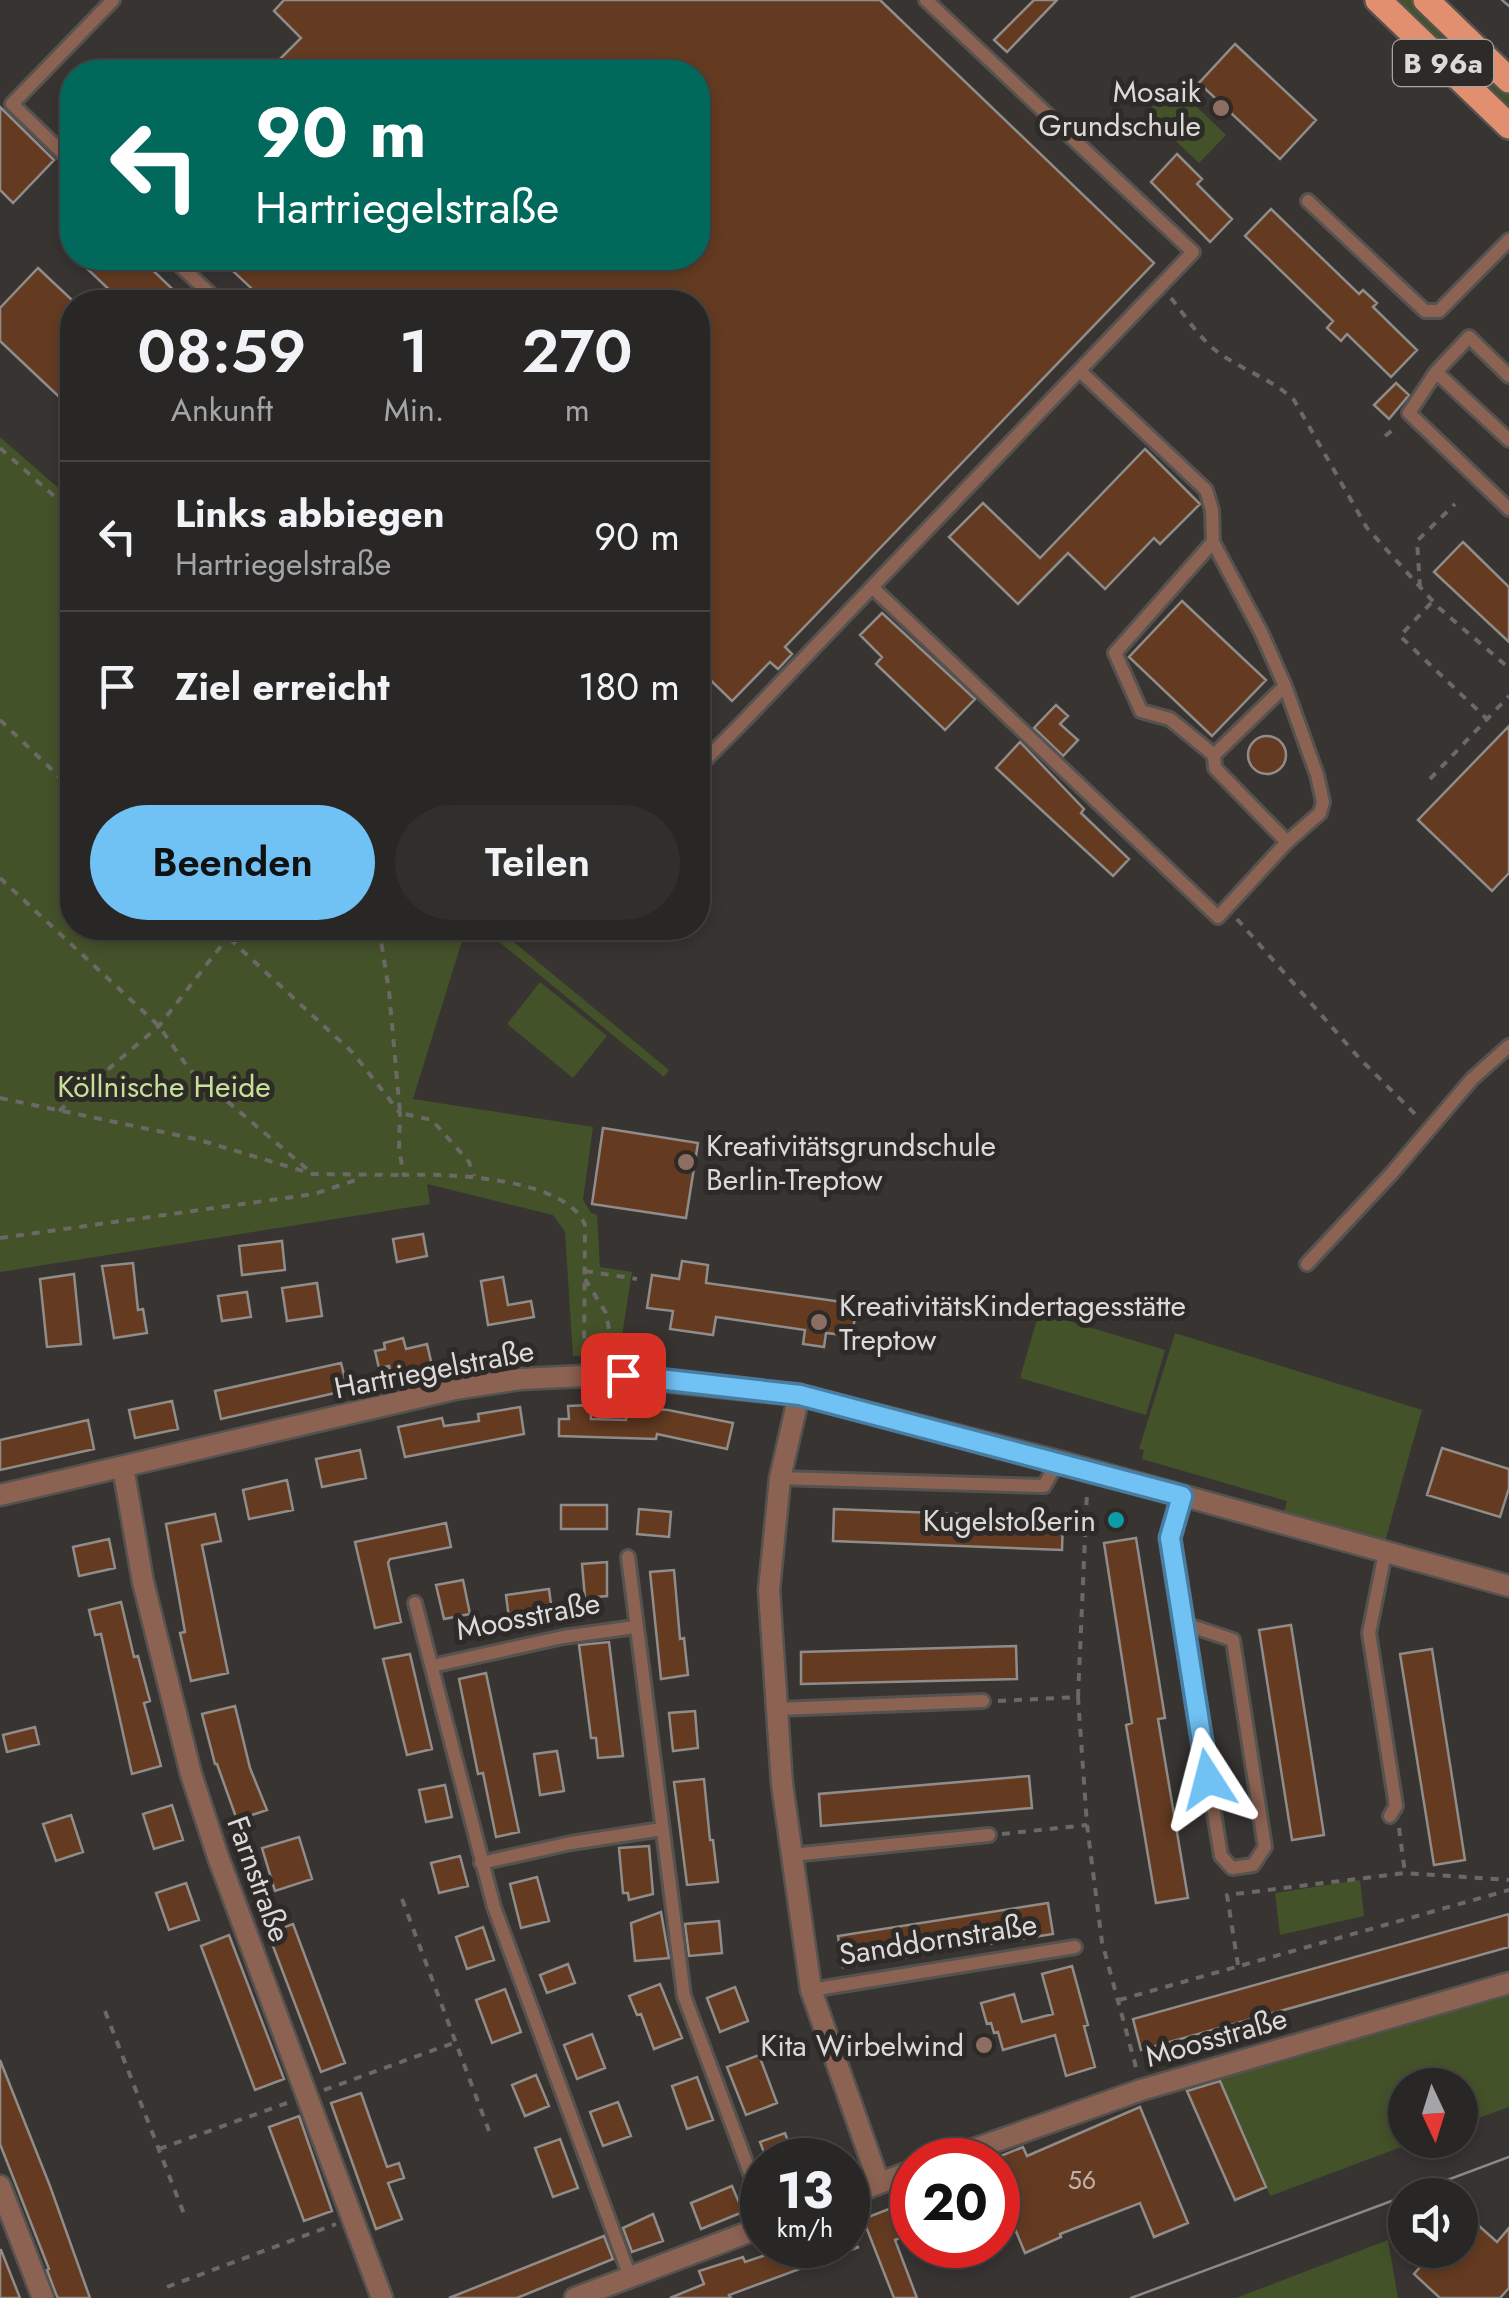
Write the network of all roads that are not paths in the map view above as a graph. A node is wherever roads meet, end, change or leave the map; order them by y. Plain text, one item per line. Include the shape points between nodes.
1 (112, 0) edge
2 (926, 0) edge
3 (1378, 0) edge
4 (1426, 0) edge
5 (1509, 80) edge
6 (1509, 126) edge
7 (60, 150) edge
8 (1308, 200) dead end
9 (1509, 240) edge
10 (185, 270) edge
11 (206, 290) edge
12 (1080, 371) junction
13 (1436, 372) junction
14 (1509, 376) edge
15 (1509, 440) edge
16 (1509, 509) edge
17 (1213, 542) junction
18 (872, 586) junction
19 (1286, 686) junction
20 (710, 755) edge
21 (1214, 756) junction
22 (1287, 842) junction
23 (1509, 1046) edge
24 (1308, 1264) dead end
25 (800, 1395) junction
26 (1058, 1461) junction
27 (123, 1467) junction
28 (780, 1478) junction
29 (0, 1495) edge
30 (1182, 1496) junction
31 (1386, 1552) junction
32 (628, 1557) dead end
33 (1509, 1586) edge
34 (415, 1603) dead end
35 (1182, 1623) junction
36 (635, 1628) junction
37 (432, 1666) junction
38 (983, 1701) road end
39 (777, 1709) junction
40 (1393, 1811) road end
41 (662, 1829) junction
42 (989, 1835) road end
43 (792, 1855) junction
44 (481, 1863) junction
45 (1075, 1947) dead end
46 (1509, 1982) edge
47 (811, 1990) junction
48 (1006, 2138) edge
49 (740, 2147) edge
50 (890, 2179) edge
51 (878, 2183) junction
52 (0, 2186) edge
53 (870, 2186) edge
54 (740, 2235) edge
55 (630, 2278) junction
56 (43, 2298) edge
57 (382, 2298) edge
58 (575, 2298) edge

1 - 7 lane via 12,104
2 - 12 lane via 1194,252
3 - 6 main road, B 96a
4 - 5 main road, B 96a
8 - 9 lane via 1425,310 1439,310
10 - 11 lane
12 - 17 lane via 1206,490
12 - 18 lane
13 - 14 lane via 1468,337
13 - 15 lane
13 - 16 lane via 1408,413
17 - 19 lane
17 - 21 lane via 1115,653 1141,711 1170,718
18 - 20 lane
18 - 22 lane via 1218,917
19 - 21 lane
19 - 22 lane via 1323,802 1320,813
21 - 22 lane via 1215,768
23 - 24 lane
25 - 26 street, Hartriegelstraße
25 - 27 street, Hartriegelstraße via 640,1376 520,1378
25 - 28 street, Sanddornstraße
26 - 28 lane via 1044,1486
26 - 30 street, Hartriegelstraße
27 - 29 street, Hartriegelstraße
27 - 57 street, Farnstraße via 147,1599 191,1774
28 - 39 street, Sanddornstraße via 768,1590
30 - 31 street, Hartriegelstraße
30 - 35 lane via 1170,1538
31 - 33 street, Hartriegelstraße
31 - 40 lane via 1368,1633
32 - 36 lane, Moosstraße
34 - 37 lane, Moosstraße
35 - 35 lane via 1220,1856 1232,1868 1252,1865 1264,1847 1232,1640
36 - 37 lane, Moosstraße
36 - 41 lane, Moosstraße
37 - 44 lane, Moosstraße
38 - 39 lane
39 - 43 street, Sanddornstraße
41 - 44 lane
41 - 49 lane, Moosstraße via 684,1996
42 - 43 lane
43 - 47 street, Sanddornstraße
44 - 55 lane, Moosstraße
45 - 47 lane, Sanddornstraße
46 - 48 street, Moosstraße via 1141,2090
47 - 51 street, Sanddornstraße
50 - 51 street
51 - 53 street
52 - 56 street
54 - 55 street
55 - 58 street

